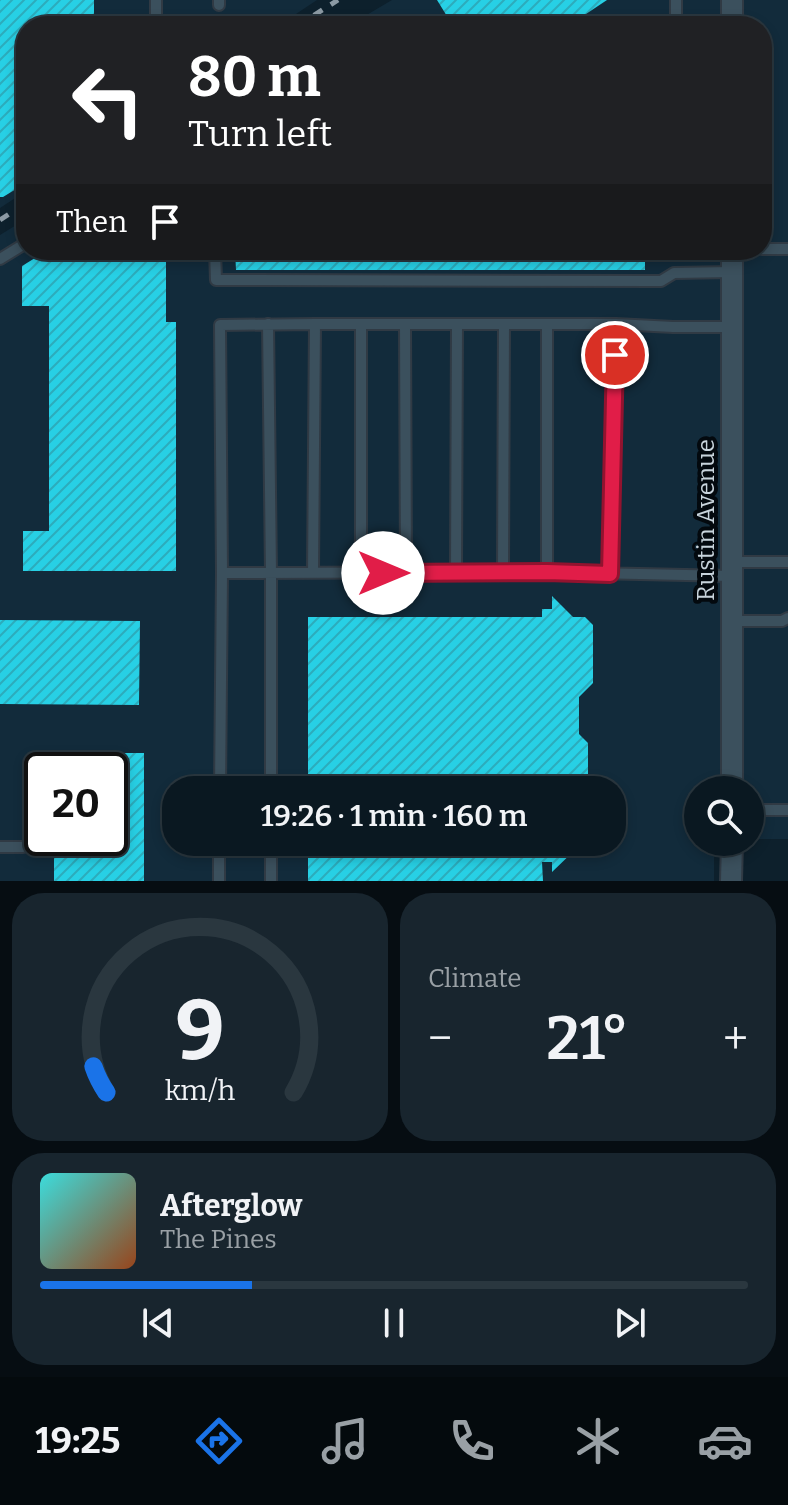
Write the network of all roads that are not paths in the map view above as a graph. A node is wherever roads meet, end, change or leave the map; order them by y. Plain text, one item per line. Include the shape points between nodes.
1 (215, 260) edge
2 (732, 260) edge
3 (732, 272) junction
4 (268, 324) junction
5 (315, 324) junction
6 (361, 324) junction
7 (405, 324) junction
8 (457, 324) junction
9 (504, 324) junction
10 (547, 324) junction
11 (616, 324) junction
12 (732, 327) junction
13 (788, 562) edge
14 (732, 569) junction
15 (456, 572) junction
16 (503, 572) junction
17 (547, 572) junction
18 (222, 573) junction
19 (271, 573) junction
20 (313, 573) junction
21 (361, 573) junction
22 (406, 573) junction
23 (610, 574) junction
24 (788, 618) edge
25 (731, 621) junction
26 (220, 776) edge
27 (271, 776) edge
28 (732, 776) edge
29 (764, 810) edge
30 (788, 810) edge
31 (0, 847) edge
32 (23, 847) dead end
33 (219, 856) edge
34 (271, 856) edge
35 (732, 856) edge
36 (219, 881) edge
37 (271, 881) edge
38 (731, 881) edge

1 - 3 lane via 216,280 661,281 674,273
2 - 3 street, Rustin Avenue
3 - 12 street, Rustin Avenue
4 - 5 lane
4 - 18 lane via 220,325
4 - 19 lane
5 - 6 lane
5 - 20 lane
6 - 7 lane
6 - 21 lane
7 - 8 lane
7 - 22 lane
8 - 9 lane
8 - 15 lane
9 - 10 lane
9 - 16 lane
10 - 11 lane
10 - 17 lane
11 - 12 lane
11 - 23 lane
12 - 14 street, Rustin Avenue
13 - 14 lane
14 - 23 lane
14 - 25 street, Rustin Avenue
15 - 16 lane
15 - 22 lane
16 - 17 lane
17 - 23 lane
18 - 19 lane
18 - 26 lane
19 - 20 lane
19 - 27 lane
20 - 21 lane
21 - 22 lane
24 - 25 lane
25 - 28 street, Rustin Avenue
29 - 30 lane
31 - 32 lane
33 - 36 lane
34 - 37 lane
35 - 38 street

